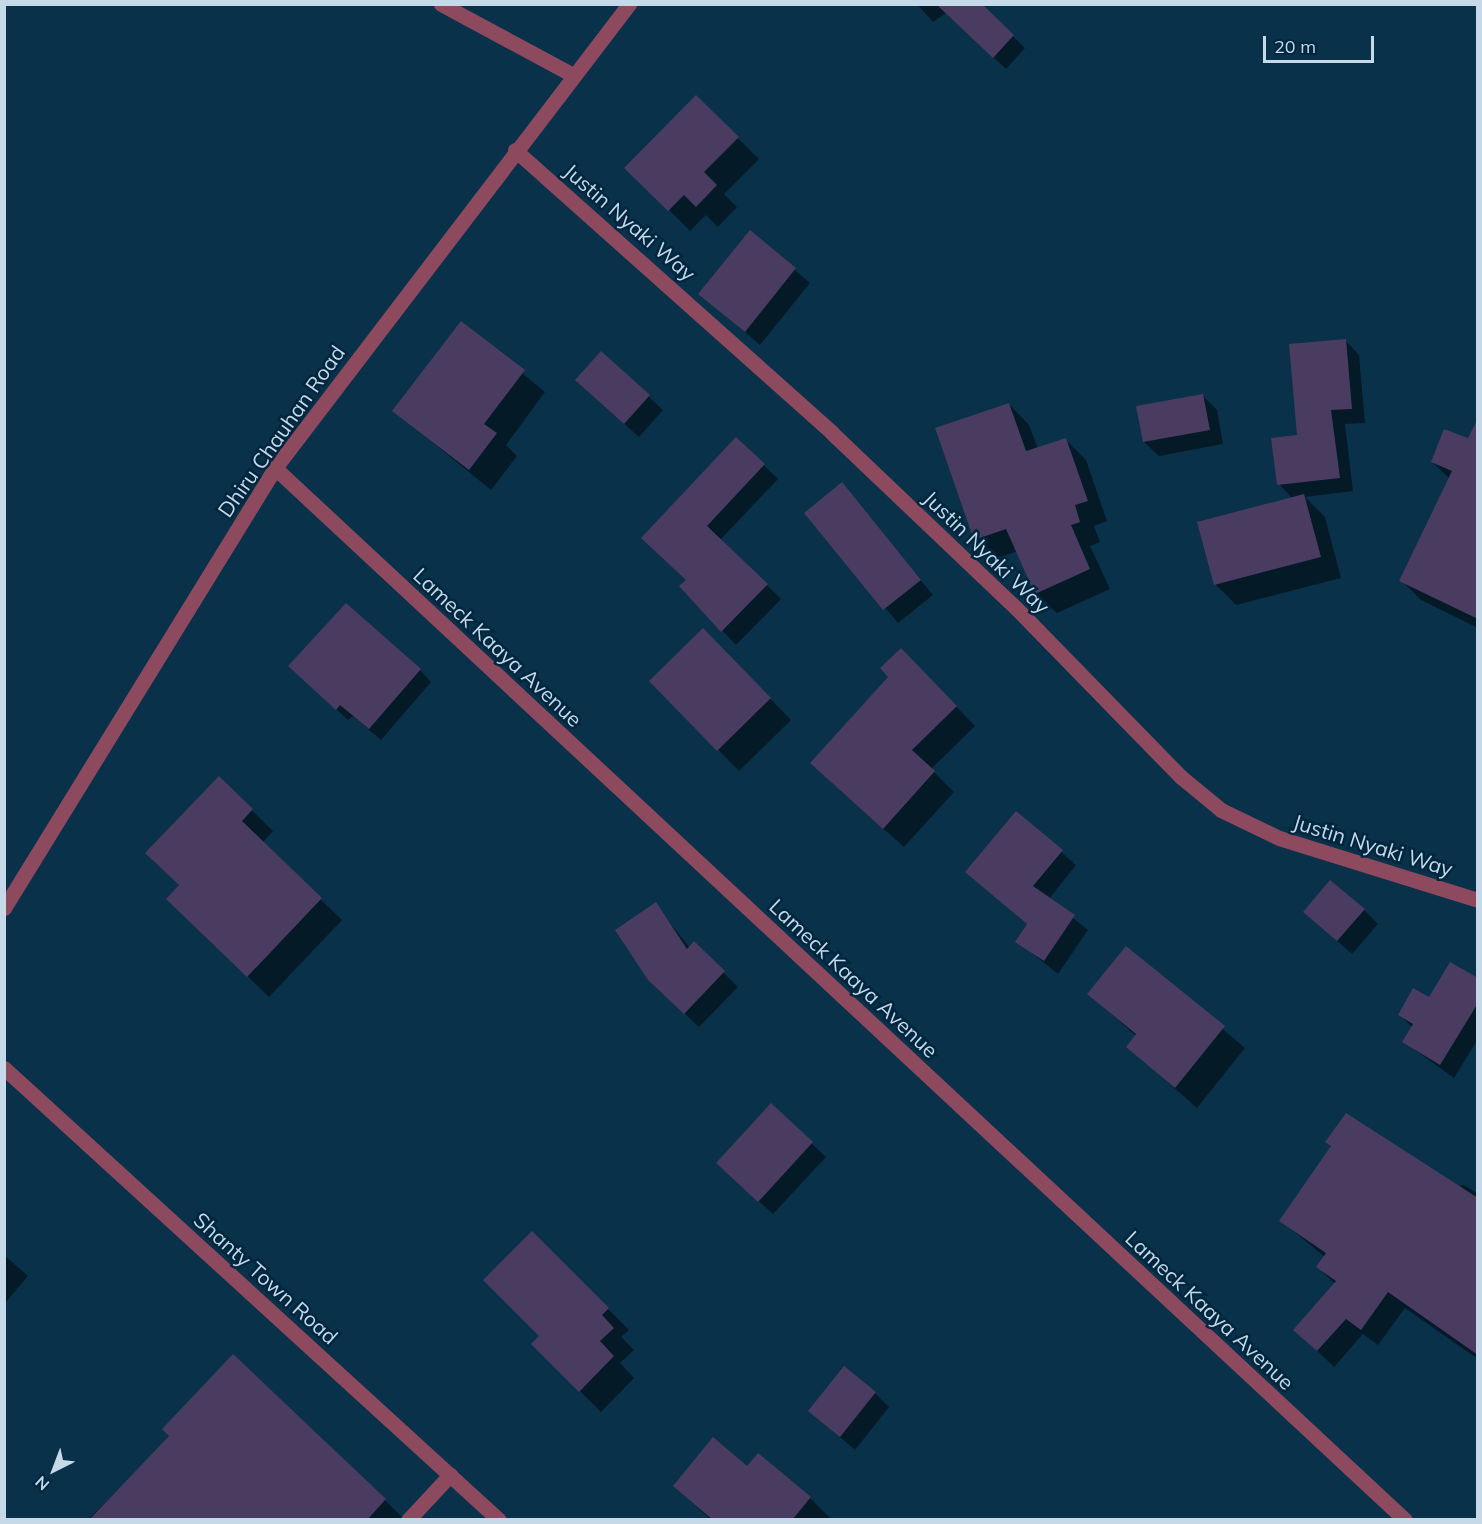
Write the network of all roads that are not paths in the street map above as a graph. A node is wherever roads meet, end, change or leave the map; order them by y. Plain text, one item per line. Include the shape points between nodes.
1 (441, 4) edge
2 (629, 4) edge
3 (571, 74) junction
4 (515, 150) junction
5 (275, 468) junction
6 (1478, 900) edge
7 (4, 908) edge
8 (4, 1068) edge
9 (450, 1474) junction
10 (408, 1520) edge
11 (499, 1520) edge
12 (1405, 1520) edge

1 - 3 street
2 - 3 street, Dhiru Chauhan Road
3 - 4 street, Dhiru Chauhan Road
4 - 5 street, Dhiru Chauhan Road
4 - 6 street, Justin Nyaki Way via 831,432 1015,607 1181,777 1221,810 1279,838
5 - 7 street, Dhiru Chauhan Road
5 - 12 street, Lameck Kaaya Avenue
8 - 9 street, Shanty Town Road
9 - 10 street
9 - 11 street, Shanty Town Road

